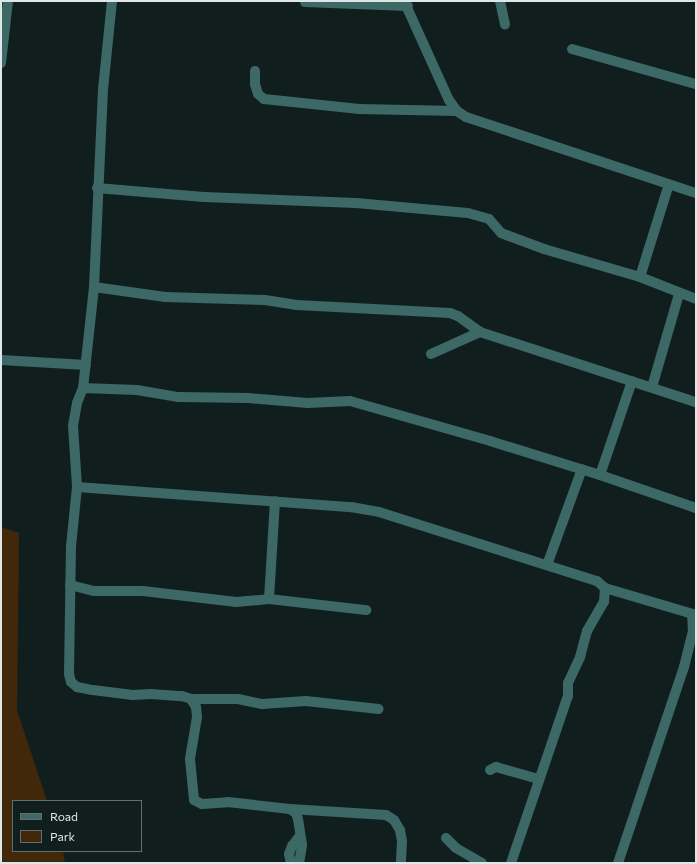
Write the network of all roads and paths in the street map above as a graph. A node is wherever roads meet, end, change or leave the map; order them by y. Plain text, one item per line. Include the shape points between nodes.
1 (8, 1) edge
2 (112, 1) edge
3 (500, 1) edge
4 (305, 2) dead end
5 (406, 4) edge
6 (505, 24) dead end
7 (572, 49) dead end
8 (1, 63) edge
9 (255, 71) dead end
10 (696, 84) edge
11 (457, 111) junction
12 (669, 184) junction
13 (98, 188) junction
14 (696, 194) edge
15 (640, 277) junction
16 (94, 287) junction
17 (679, 294) junction
18 (696, 299) edge
19 (480, 332) junction
20 (431, 354) dead end
21 (1, 360) edge
22 (86, 365) junction
23 (632, 381) junction
24 (652, 387) junction
25 (83, 388) junction
26 (696, 402) edge
27 (582, 469) junction
28 (600, 475) junction
29 (77, 487) junction
30 (275, 501) junction
31 (696, 508) edge
32 (546, 565) junction
33 (70, 585) junction
34 (605, 588) junction
35 (269, 599) junction
36 (366, 610) dead end
37 (694, 614) edge
38 (191, 699) junction
39 (379, 709) dead end
40 (490, 770) dead end
41 (538, 779) junction
42 (290, 809) junction
43 (300, 837) junction
44 (446, 838) dead end
45 (292, 863) edge
46 (299, 863) edge
47 (401, 863) edge
48 (482, 863) edge
49 (511, 863) edge
50 (618, 863) edge

1 - 8 street
2 - 13 street via 103,89
3 - 6 street
4 - 5 street
5 - 11 street via 449,100
7 - 10 street
9 - 11 street via 258,94 264,99 359,108
11 - 12 street via 466,117
12 - 14 street
12 - 15 street
13 - 15 street via 468,213 489,219 501,233 544,249
13 - 16 street
15 - 17 street
16 - 19 street via 165,298 265,300 450,313
16 - 22 street
17 - 18 street
17 - 24 street
19 - 20 street
19 - 23 street
21 - 22 street
22 - 25 street
23 - 24 street
23 - 28 street
24 - 26 street
25 - 27 street via 137,390 178,397 248,398 308,403 350,401
25 - 29 street via 73,426
27 - 28 street
27 - 32 street
28 - 31 street
29 - 30 street
29 - 33 street
30 - 32 street via 351,507 379,512
30 - 35 street
32 - 34 street via 597,581
33 - 35 street via 94,591 143,591 236,602
33 - 38 street via 71,682 77,687 93,690 133,695 182,696
34 - 37 street
34 - 41 street via 604,602 587,631 580,657 568,683 568,696
35 - 36 street
37 - 50 street via 693,632 684,667
38 - 39 street via 238,700 262,704 306,701
38 - 42 street via 196,707 197,717 190,759 194,800 202,804 228,802
40 - 41 street via 496,767
41 - 49 street
42 - 43 street via 296,813
42 - 47 street via 386,816 394,820 400,830
43 - 45 street via 289,854
43 - 46 street via 302,845
44 - 48 street via 456,848

